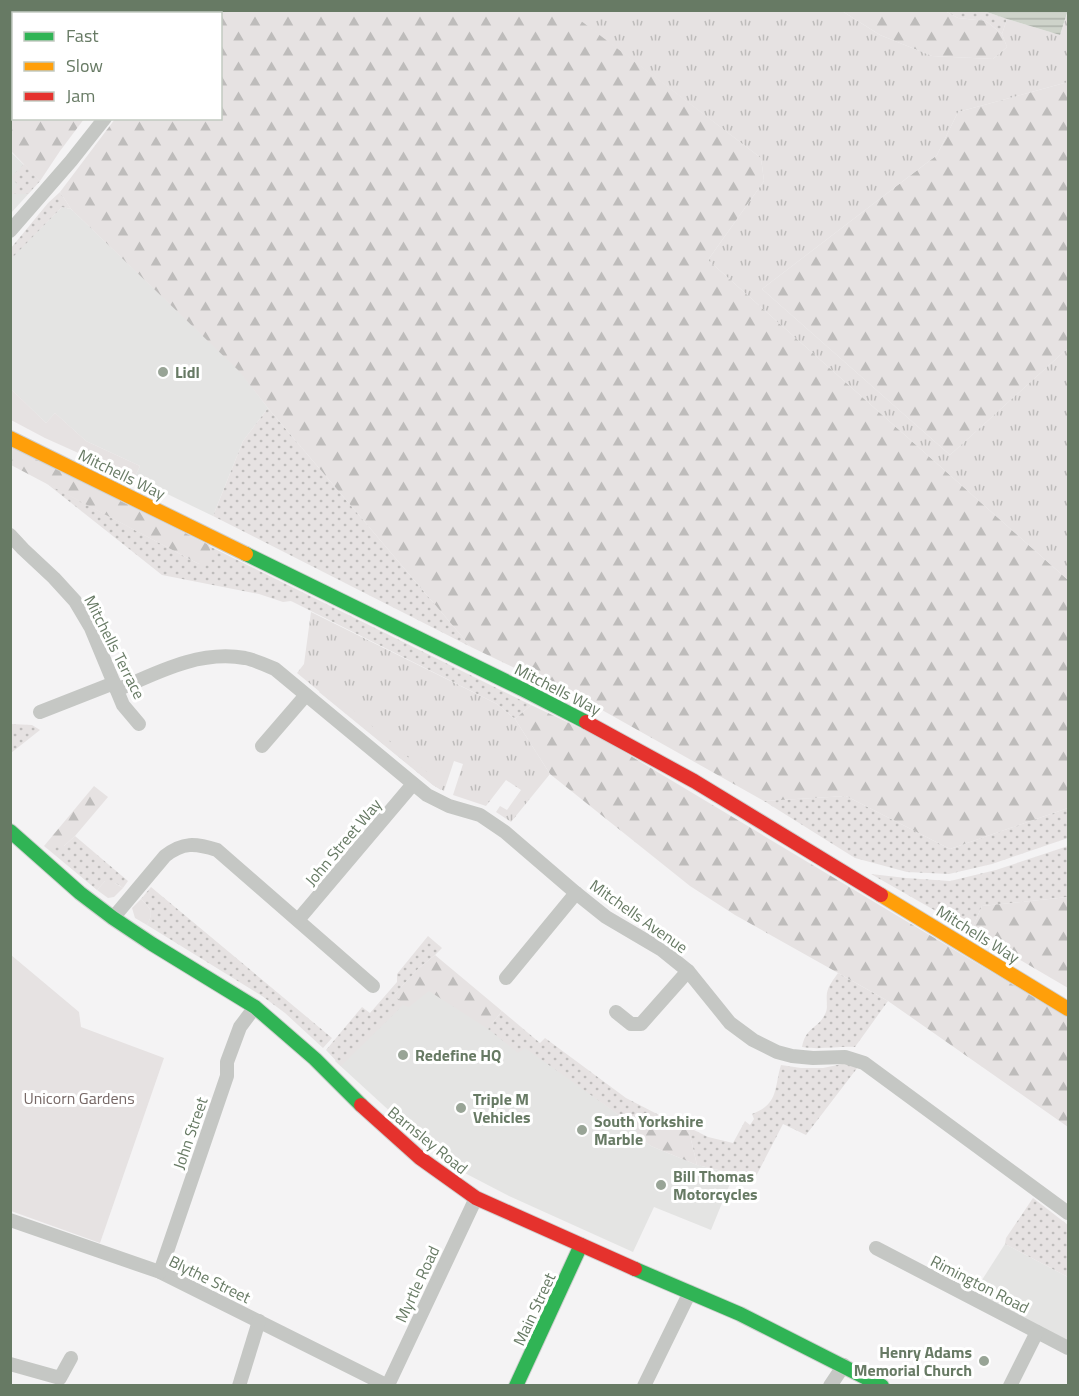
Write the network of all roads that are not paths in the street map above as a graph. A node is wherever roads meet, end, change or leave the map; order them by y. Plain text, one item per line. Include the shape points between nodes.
1 (169, 10) edge
2 (174, 12) edge
3 (103, 120) edge
4 (10, 231) edge
5 (10, 438) edge
6 (10, 535) edge
7 (115, 686) junction
8 (306, 695) junction
9 (40, 712) dead end
10 (139, 724) dead end
11 (262, 746) dead end
12 (413, 784) junction
13 (10, 831) edge
14 (576, 893) junction
15 (113, 918) junction
16 (298, 920) junction
17 (688, 970) junction
18 (506, 978) dead end
19 (373, 986) dead end
20 (255, 1007) junction
21 (1068, 1009) edge
22 (616, 1012) dead end
23 (476, 1198) junction
24 (1068, 1213) edge
25 (10, 1220) edge
26 (581, 1245) junction
27 (876, 1248) dead end
28 (160, 1272) junction
29 (690, 1293) junction
30 (259, 1321) junction
31 (1037, 1332) junction
32 (1068, 1348) edge
33 (70, 1358) dead end
34 (10, 1364) edge
35 (843, 1365) junction
36 (59, 1382) edge
37 (388, 1385) edge
38 (239, 1386) edge
39 (516, 1386) edge
40 (644, 1386) edge
41 (830, 1386) edge
42 (882, 1386) edge
43 (1010, 1386) edge

1 - 2 street
3 - 4 street
5 - 21 street, Mitchells Way via 598,728 694,781
6 - 7 street, Mitchells Terrace via 75,600
7 - 8 street, Mitchells Avenue via 191,660 227,656 276,669
7 - 9 street, Mitchells Avenue
7 - 10 street, Mitchells Terrace via 123,705
8 - 11 street
8 - 12 street, Mitchells Avenue
12 - 14 street, Mitchells Avenue via 449,806 480,815
12 - 16 street, John Street Way
13 - 15 street, Barnsley Road
14 - 17 street, Mitchells Avenue
14 - 18 street
15 - 16 street via 165,856 174,849 196,844 217,850
15 - 20 street, Barnsley Road
16 - 19 street
17 - 22 street via 641,1024 631,1024
17 - 24 street, Mitchells Avenue via 730,1023 753,1040 792,1056 845,1057 864,1063
20 - 23 street, Barnsley Road via 420,1158
20 - 28 street, John Street via 240,1027 227,1062 226,1076
23 - 26 street, Barnsley Road
23 - 37 street, Myrtle Road
25 - 28 street, Blythe Street
26 - 29 street, Barnsley Road
26 - 39 street, Main Street
27 - 31 street, Rimington Road
28 - 30 street, Blythe Street
29 - 35 street, Barnsley Road
29 - 40 street
30 - 37 street, Blythe Street
30 - 38 street
31 - 32 street, Rimington Road
31 - 43 street
33 - 36 street
34 - 36 street
35 - 41 street
35 - 42 street, Barnsley Road

